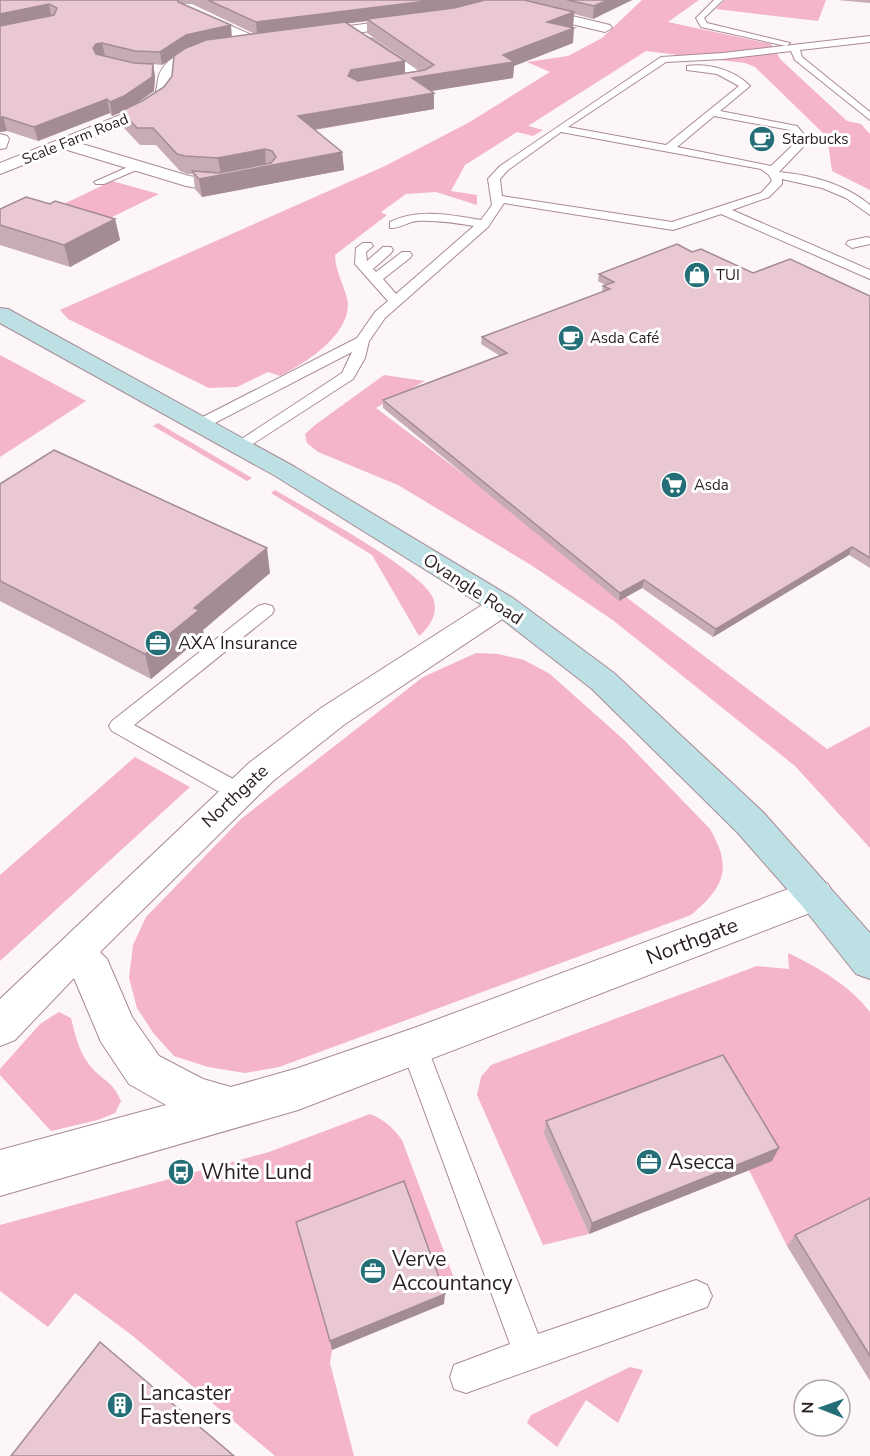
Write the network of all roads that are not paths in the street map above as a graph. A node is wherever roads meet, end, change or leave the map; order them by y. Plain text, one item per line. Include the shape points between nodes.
1 (719, 0) edge
2 (522, 8) edge
3 (186, 9) edge
4 (427, 19) edge
5 (605, 28) edge
6 (348, 30) junction
7 (291, 37) edge
8 (870, 39) edge
9 (795, 48) junction
10 (654, 67) junction
11 (384, 86) edge
12 (118, 102) edge
13 (148, 107) junction
14 (713, 113) junction
15 (870, 117) edge
16 (561, 129) junction
17 (64, 144) junction
18 (669, 148) junction
19 (137, 166) junction
20 (0, 170) edge
21 (774, 173) junction
22 (255, 176) edge
23 (100, 182) dead end
24 (203, 184) junction
25 (186, 199) dead end
26 (499, 199) junction
27 (723, 210) junction
28 (870, 211) edge
29 (428, 218) junction
30 (449, 219) junction
31 (484, 224) junction
32 (394, 225) dead end
33 (414, 229) dead end
34 (432, 233) dead end
35 (867, 244) edge
36 (367, 246) dead end
37 (387, 250) dead end
38 (840, 254) junction
39 (406, 255) dead end
40 (365, 269) junction
41 (870, 275) edge
42 (375, 279) junction
43 (395, 300) junction
44 (0, 314) edge
45 (362, 341) junction
46 (201, 424) junction
47 (239, 446) junction
48 (503, 605) junction
49 (265, 610) dead end
50 (238, 792) junction
51 (815, 896) junction
52 (74, 952) junction
53 (870, 962) edge
54 (0, 1027) edge
55 (414, 1047) junction
56 (231, 1108) junction
57 (0, 1173) edge
58 (696, 1296) dead end
59 (529, 1353) junction
60 (466, 1377) dead end

1 - 9 lane via 700,18 704,25 784,41
2 - 5 street
3 - 13 street, Scale Farm Road via 262,41 183,58 161,71 164,93
4 - 6 street
6 - 7 street
6 - 11 street via 424,80
8 - 9 lane
9 - 10 lane via 664,59
9 - 15 lane via 798,58
10 - 14 lane via 703,69 738,78 745,86
10 - 16 lane
12 - 13 street
13 - 17 street, Scale Farm Road
14 - 18 lane
14 - 21 lane via 793,128 801,137 799,146
16 - 18 lane
16 - 26 lane via 498,173 494,188
17 - 19 street
17 - 20 street, Scale Farm Road
18 - 21 lane via 745,162
19 - 23 lane
19 - 24 street
21 - 27 lane via 778,182 765,195
21 - 28 lane via 807,179 859,200
22 - 24 street
24 - 25 street
26 - 27 lane via 662,226 681,225
26 - 31 lane
27 - 38 lane
29 - 30 lane
29 - 32 lane via 410,218
29 - 33 lane
30 - 31 lane
30 - 34 lane
31 - 43 lane
35 - 38 lane
36 - 40 lane via 360,251
37 - 40 lane
38 - 41 lane
39 - 42 lane
40 - 42 lane
42 - 43 lane
43 - 45 lane
44 - 46 main road, Ovangle Road
45 - 46 lane
45 - 47 lane via 348,376
46 - 47 main road, Ovangle Road
47 - 48 main road, Ovangle Road
48 - 50 street, Northgate via 304,736
48 - 51 main road, Ovangle Road via 603,681 750,822
49 - 50 lane via 119,726
50 - 52 street, Northgate
51 - 53 main road, Ovangle Road
51 - 55 street, Northgate
52 - 54 street, Northgate
52 - 56 street via 93,971 116,1029 144,1070 195,1097
55 - 56 street, Northgate via 298,1089
55 - 59 lane
56 - 57 street, Northgate
58 - 59 lane
59 - 60 lane

